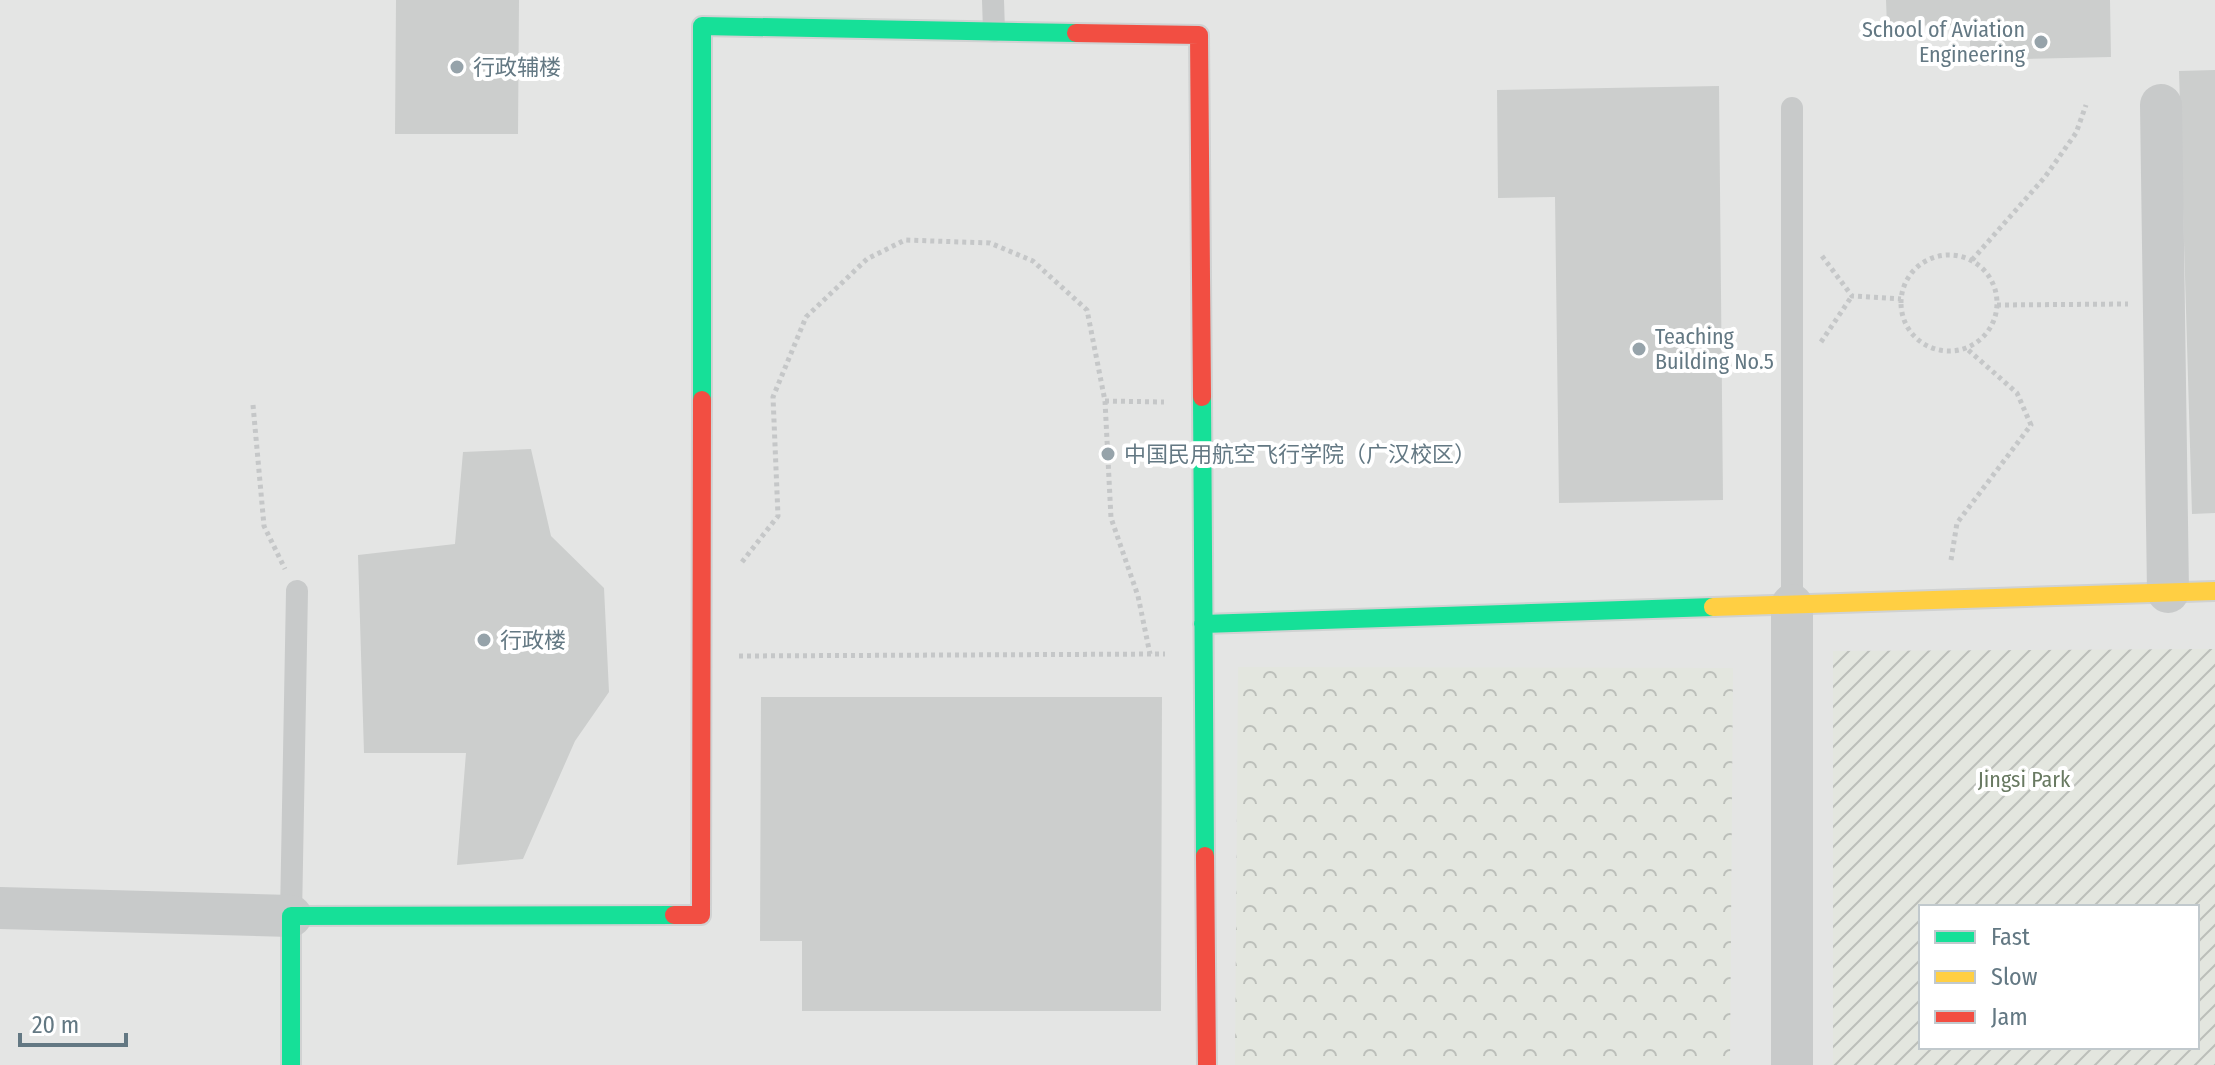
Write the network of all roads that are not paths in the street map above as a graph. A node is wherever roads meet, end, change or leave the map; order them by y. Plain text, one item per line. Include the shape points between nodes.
1 (993, 0) edge
2 (994, 31) junction
3 (2161, 105) dead end
4 (1792, 108) dead end
5 (297, 591) road end
6 (2215, 591) edge
7 (2168, 592) junction
8 (1792, 605) junction
9 (1203, 624) junction
10 (0, 908) edge
11 (291, 916) junction
12 (291, 1065) edge
13 (1207, 1065) edge
14 (1792, 1065) edge

1 - 2 lane
2 - 9 street via 1199,35
2 - 11 street via 915,23 702,26 701,915
3 - 7 street
4 - 8 lane
5 - 11 lane
6 - 7 street
7 - 8 street
8 - 9 street
8 - 14 street
9 - 13 street
10 - 11 street
11 - 12 street

